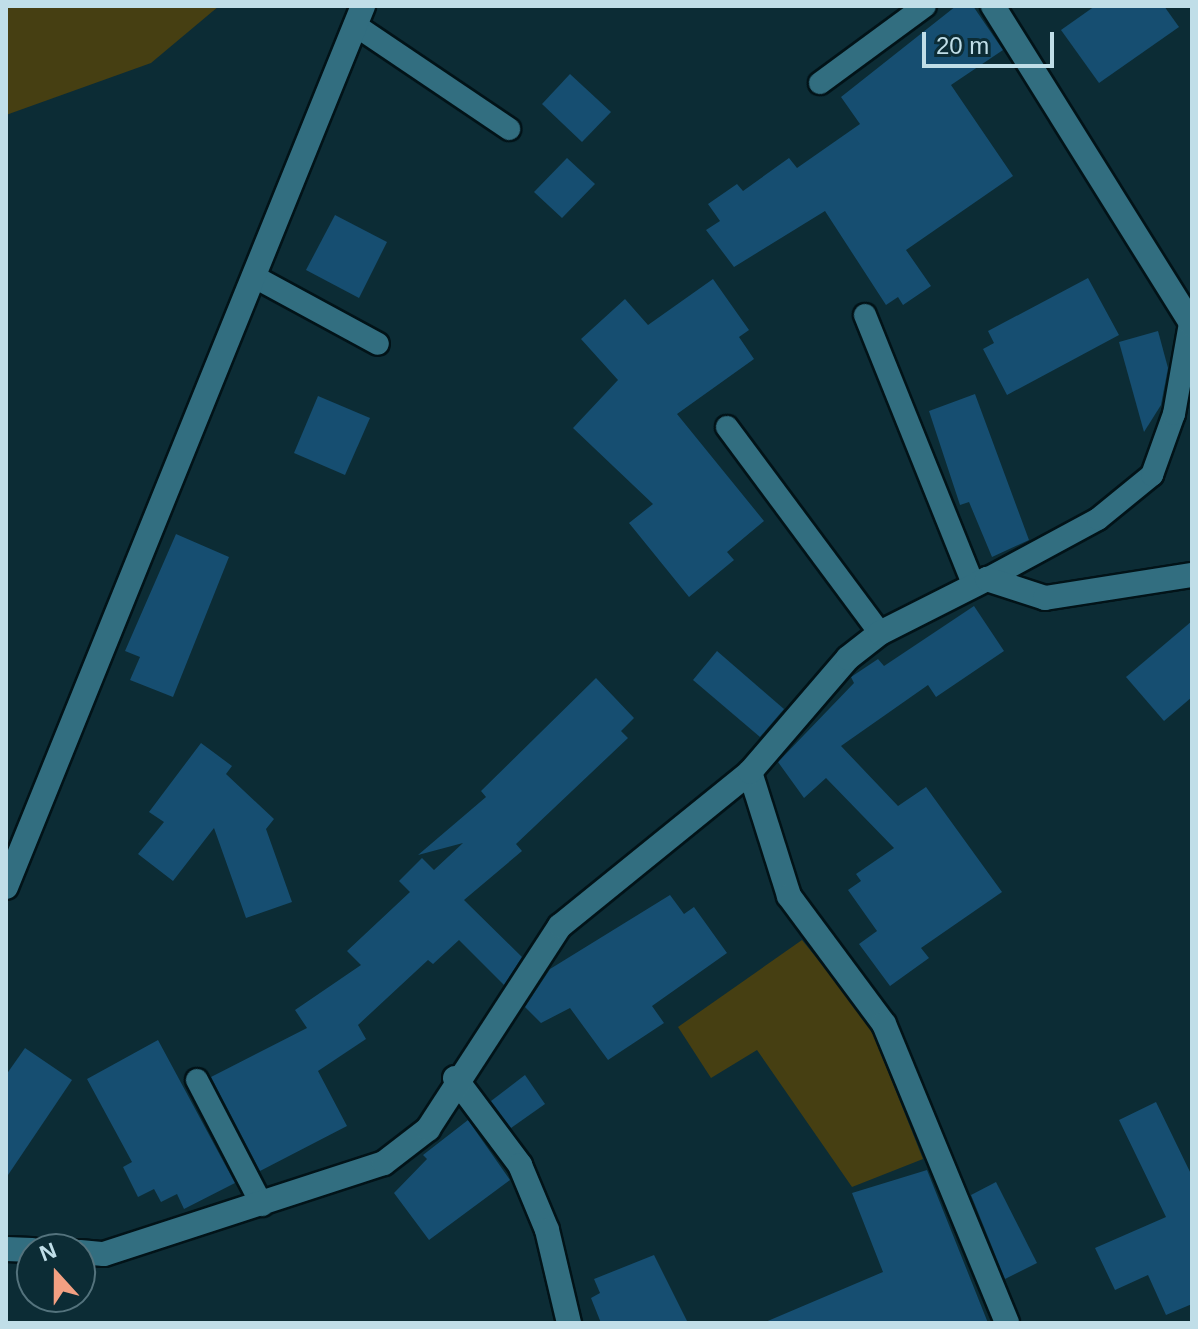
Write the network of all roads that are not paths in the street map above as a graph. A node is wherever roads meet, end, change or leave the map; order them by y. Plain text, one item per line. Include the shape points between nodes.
1 (925, 6) edge
2 (993, 6) edge
3 (359, 15) edge
4 (820, 83) dead end
5 (509, 129) dead end
6 (253, 276) junction
7 (865, 315) dead end
8 (1191, 324) edge
9 (378, 344) dead end
10 (727, 427) dead end
11 (1192, 575) edge
12 (980, 582) junction
13 (880, 633) junction
14 (750, 772) junction
15 (6, 887) edge
16 (455, 1078) junction
17 (197, 1080) dead end
18 (262, 1205) junction
19 (96, 1253) edge
20 (569, 1323) edge
21 (1007, 1323) edge

1 - 4 lane
2 - 8 street
3 - 5 lane
3 - 6 street
6 - 9 lane
6 - 15 street
7 - 12 lane
8 - 12 lane via 1174,414 1152,475 1098,519
10 - 13 lane
11 - 12 street via 1045,598
12 - 13 street
13 - 14 street via 848,658
14 - 16 street via 560,926
14 - 21 street via 789,896 884,1024
16 - 18 street via 428,1129 384,1163
16 - 20 street via 520,1165 547,1230
17 - 18 lane
18 - 19 street

